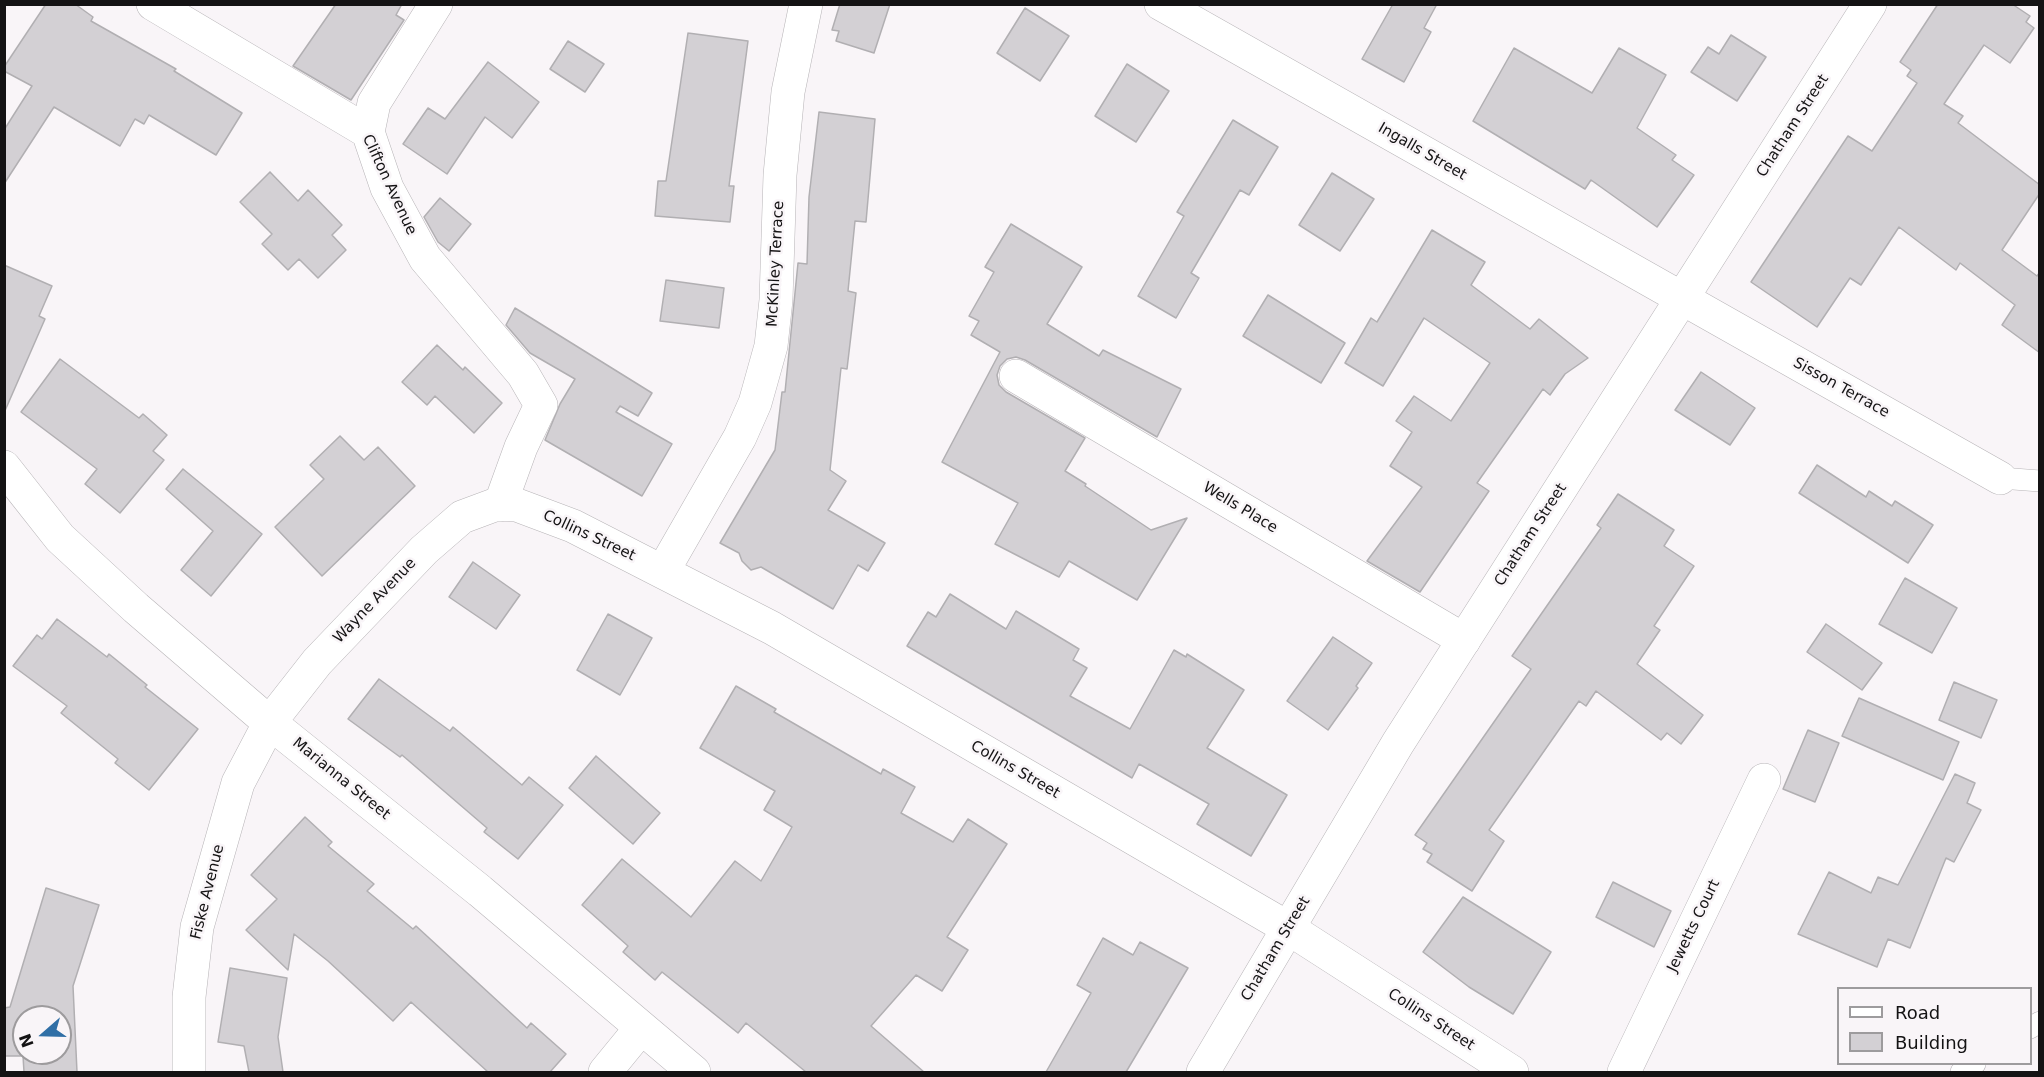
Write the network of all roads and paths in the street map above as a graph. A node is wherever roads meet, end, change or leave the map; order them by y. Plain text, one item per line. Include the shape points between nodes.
1 (153, 4) edge
2 (436, 4) edge
3 (806, 4) edge
4 (1161, 4) edge
5 (1870, 4) edge
6 (1206, 15) edge
7 (368, 132) junction
8 (1682, 299) junction
9 (1016, 376) dead end
10 (4, 467) edge
11 (2000, 478) joint
12 (2040, 481) edge
13 (500, 505) junction
14 (663, 571) junction
15 (1464, 640) junction
16 (270, 722) junction
17 (1764, 780) dead end
18 (1288, 928) junction
19 (641, 1028) junction
20 (189, 1072) edge
21 (605, 1072) edge
22 (694, 1072) edge
23 (1203, 1072) edge
24 (1512, 1072) edge
25 (1624, 1072) edge

1 - 7 street, Clifton Avenue
2 - 7 street via 374,103
3 - 14 street, McKinley Terrace via 788,92 771,346 755,403 740,437
4 - 6 street, Ingalls Street
5 - 8 street, Chatham Street
6 - 8 street, Ingalls Street
7 - 13 street, Clifton Avenue via 387,188 425,258 523,374 541,405
8 - 11 street, Sisson Terrace
8 - 15 street, Chatham Street
9 - 15 street, Wells Place
10 - 16 street, Marianna Street via 60,537 93,569
11 - 12 lane
13 - 14 street, Collins Street via 517,505 573,526
13 - 16 street, Wayne Avenue via 462,517 424,550 317,662
14 - 18 street, Collins Street via 772,628
15 - 18 street, Chatham Street
16 - 19 street, Marianna Street via 480,891
16 - 20 street, Fiske Avenue via 238,783 197,927 190,986
17 - 25 street, Jewetts Court
18 - 23 street, Chatham Street
18 - 24 street, Collins Street
19 - 21 street
19 - 22 street, Marianna Street

